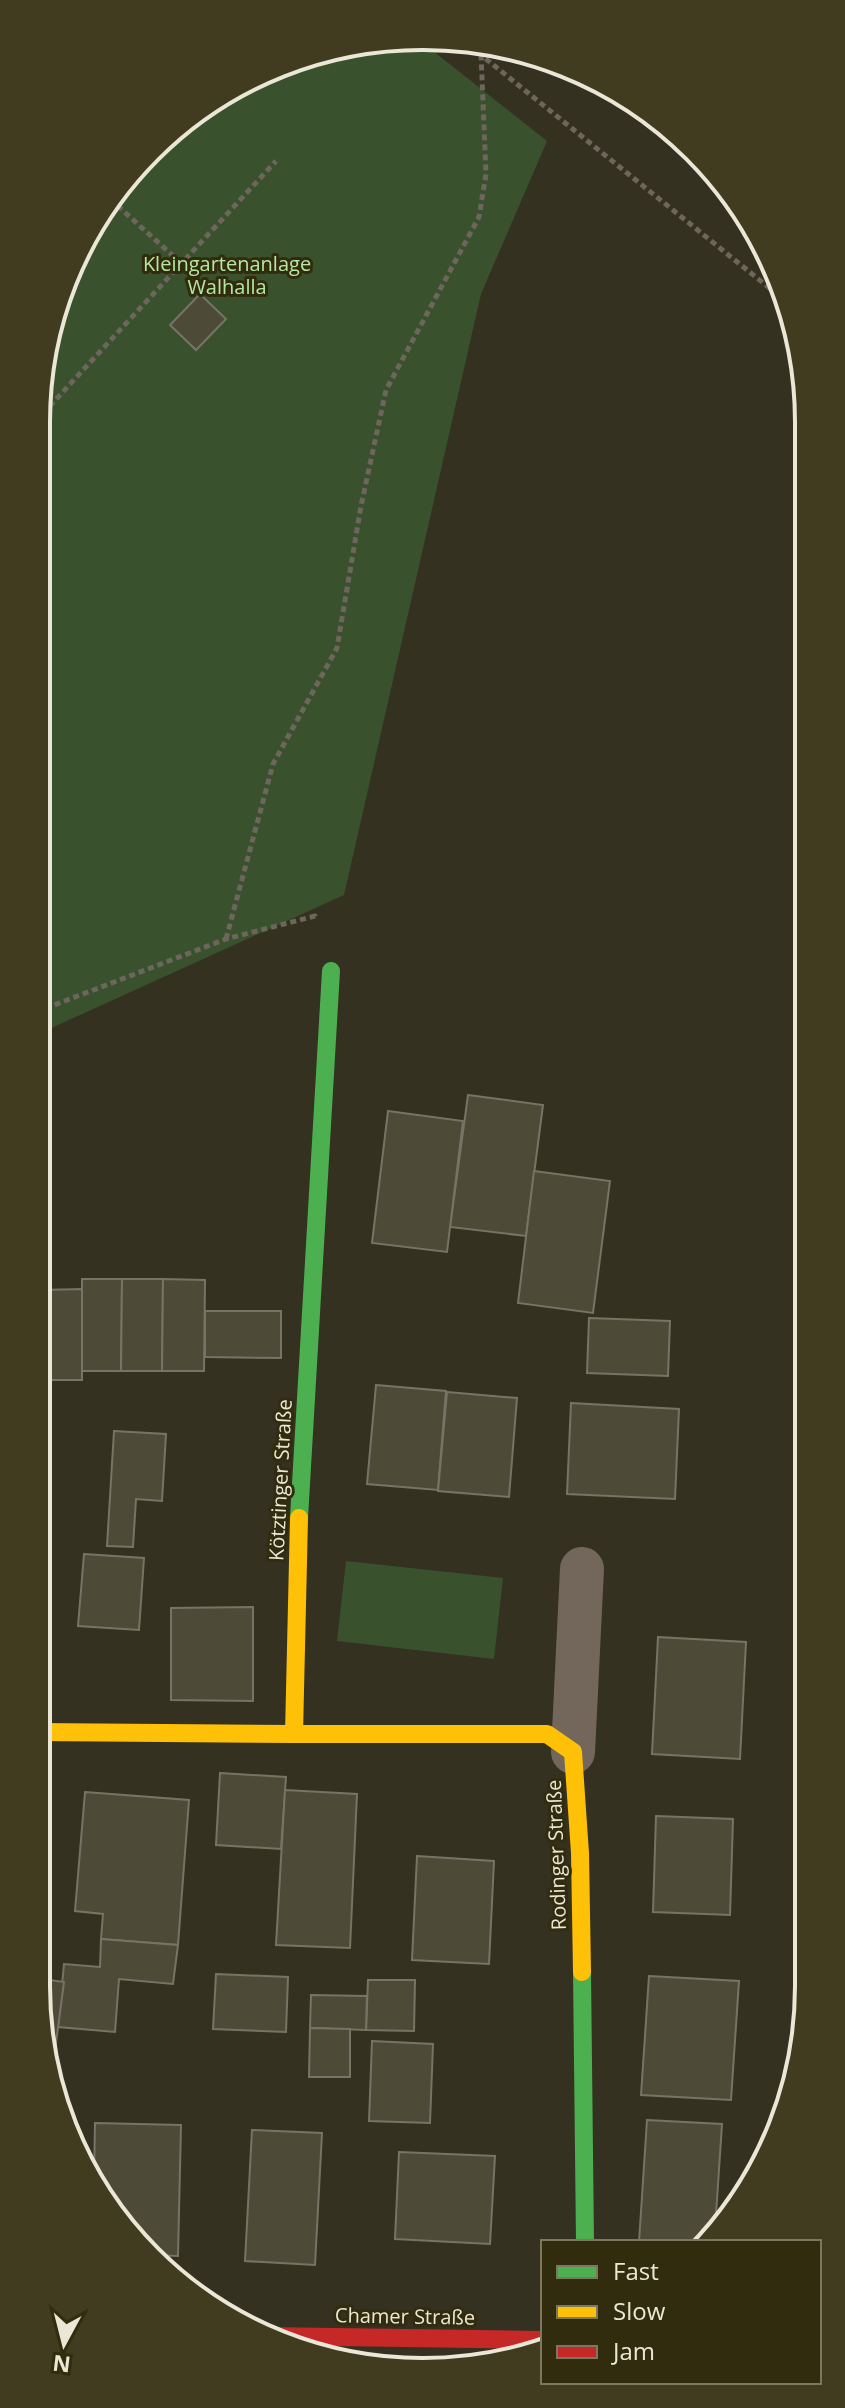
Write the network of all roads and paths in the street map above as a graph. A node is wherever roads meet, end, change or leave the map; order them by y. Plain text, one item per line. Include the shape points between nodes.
1 (481, 54) edge
2 (482, 55) edge
3 (276, 161) dead end
4 (119, 207) edge
5 (181, 263) junction
6 (770, 288) edge
7 (51, 405) edge
8 (226, 939) junction
9 (331, 971) joint
10 (50, 1007) edge
11 (582, 1569) dead end
12 (50, 1732) edge
13 (294, 1734) junction
14 (573, 1752) junction
15 (585, 2240) edge
16 (299, 2336) edge
17 (536, 2340) edge

1 - 8 path via 486,174 479,217 386,390 337,648 273,764
2 - 6 path
3 - 5 path
4 - 5 path
5 - 7 path
8 - 9 path via 315,916
8 - 10 path
9 - 13 street, Kötztinger Straße via 297,1561
11 - 14 street
12 - 13 street
13 - 14 street, Rodinger Straße via 547,1734
14 - 15 street, Rodinger Straße via 580,1853
16 - 17 street, Chamer Straße

